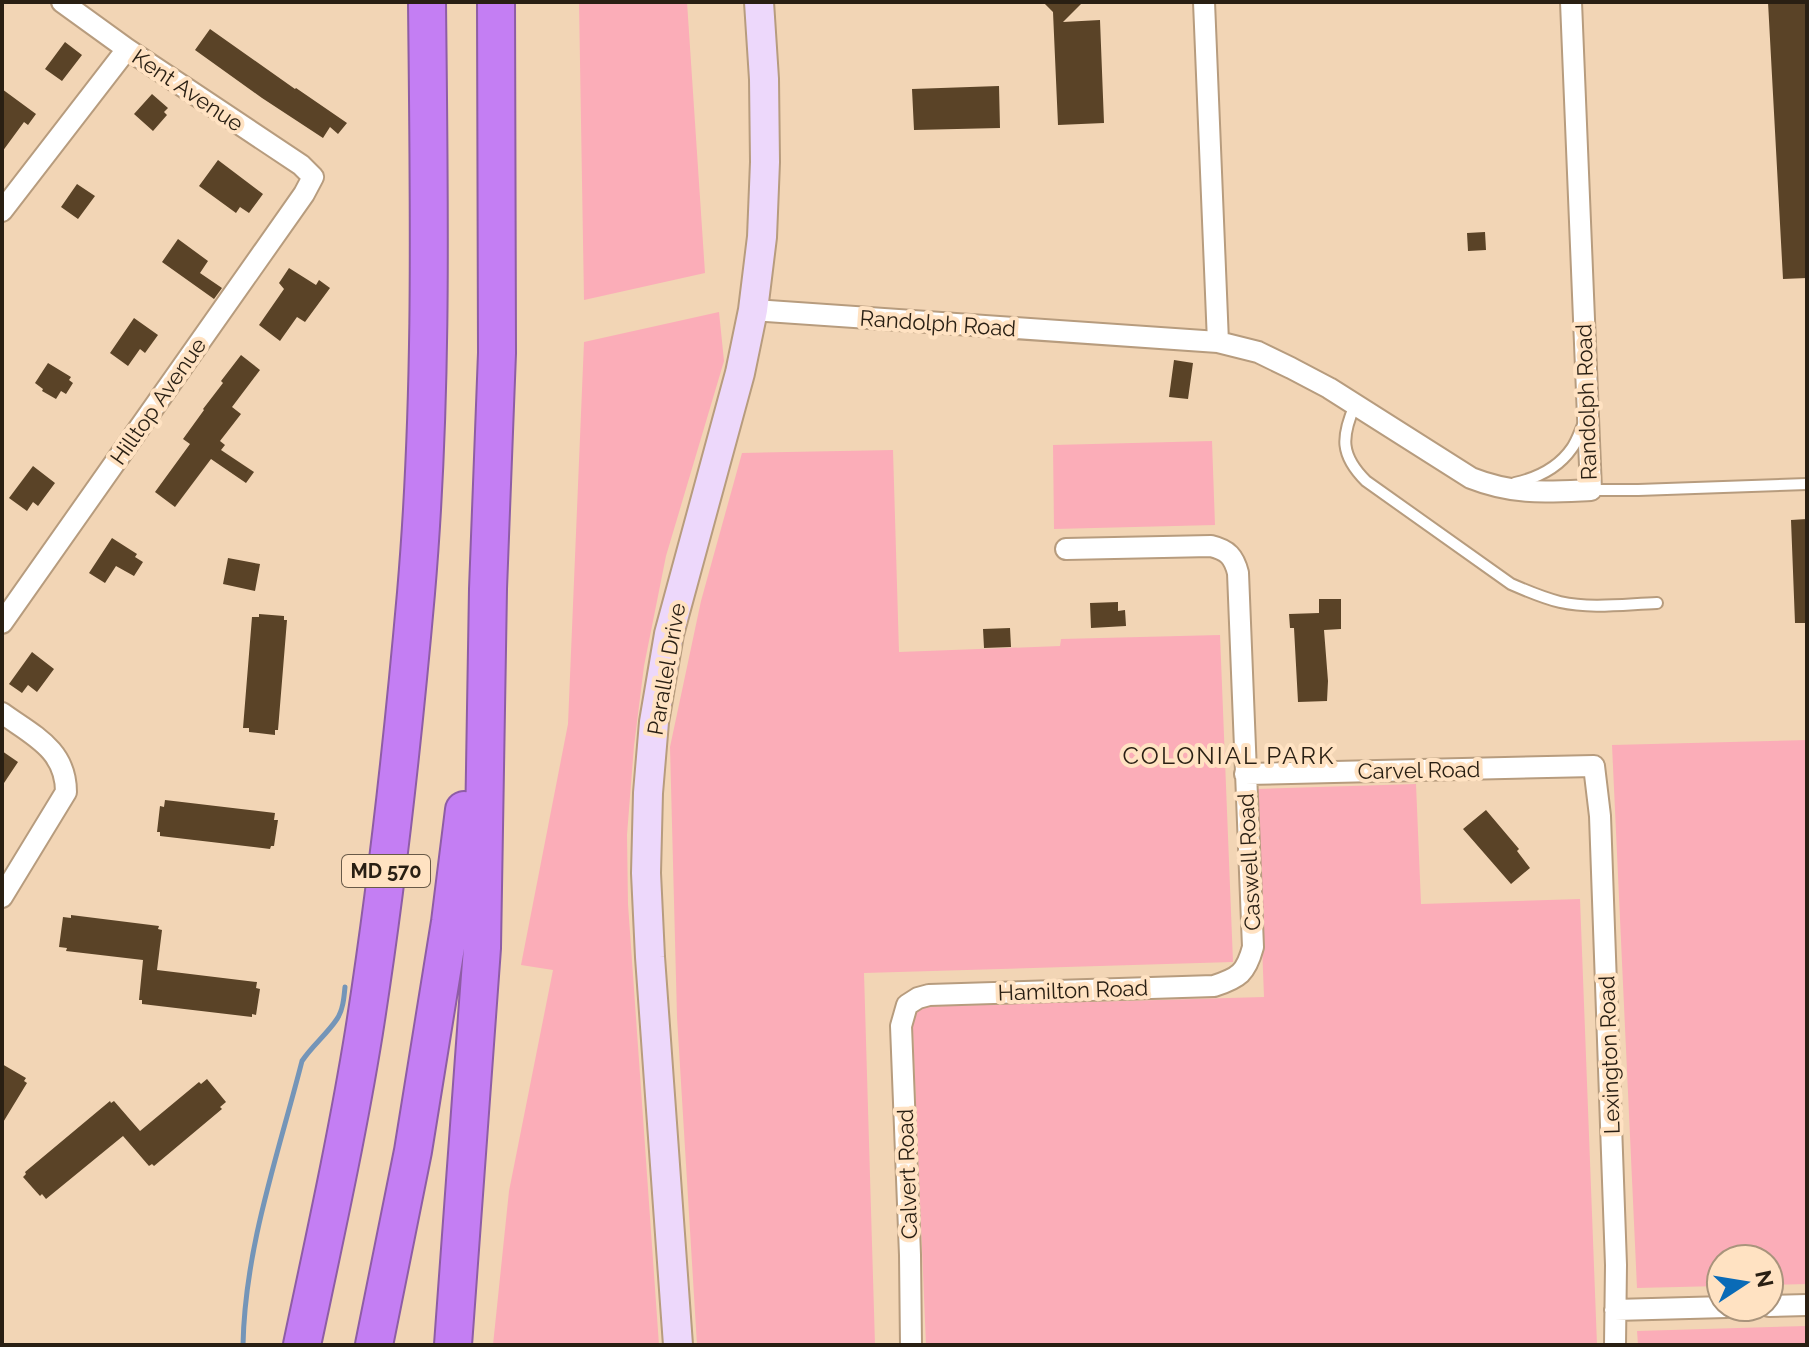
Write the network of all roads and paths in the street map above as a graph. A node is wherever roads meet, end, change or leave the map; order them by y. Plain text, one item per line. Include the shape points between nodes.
1 (62, 2) edge
2 (427, 2) edge
3 (496, 2) edge
4 (759, 2) edge
5 (1204, 2) edge
6 (1571, 2) edge
7 (127, 49) junction
8 (313, 177) joint
9 (2, 211) edge
10 (753, 310) junction
11 (1218, 342) junction
12 (1355, 405) junction
13 (1587, 417) junction
14 (1807, 484) edge
15 (1493, 487) junction
16 (1591, 490) junction
17 (1066, 549) dead end
18 (488, 589) junction
19 (1657, 603) dead end
20 (2, 623) edge
21 (2, 713) edge
22 (1594, 766) joint
23 (1245, 774) junction
24 (2, 897) edge
25 (1239, 976) joint
26 (907, 1005) joint
27 (1807, 1305) edge
28 (1785, 1306) edge
29 (1705, 1308) edge
30 (1615, 1310) junction
31 (302, 1345) edge
32 (374, 1345) edge
33 (453, 1345) edge
34 (678, 1345) edge
35 (911, 1345) edge
36 (1615, 1345) edge

1 - 7 street, Kent Avenue
2 - 31 highway, MD 570 via 427,362 416,591 364,1033
3 - 18 highway, MD 570 via 497,353
4 - 10 street, Parallel Drive via 765,162
5 - 11 street
6 - 13 street, Randolph Road
7 - 8 street, Kent Avenue
7 - 9 street
8 - 20 street, Hilltop Avenue
10 - 11 street, Randolph Road
10 - 34 street, Parallel Drive via 669,634 648,793 650,957
11 - 12 street, Randolph Road via 1258,352
12 - 15 street, Randolph Road
12 - 19 lane via 1344,439 1353,468 1511,584 1562,602
13 - 15 lane via 1559,462 1530,479
13 - 16 street, Randolph Road
14 - 16 lane
15 - 16 street, Randolph Road via 1520,492
17 - 23 street, Caswell Road via 1211,546 1231,555 1238,573
18 - 32 highway, MD 570 via 450,922 413,1151
18 - 33 highway via 482,948
21 - 24 street via 56,755 66,779 66,792
22 - 23 street, Carvel Road
22 - 30 street, Lexington Road via 1600,816
23 - 25 street, Caswell Road via 1253,947
25 - 26 street, Hamilton Road via 1214,986 929,995
26 - 35 street, Calvert Road via 901,1026
27 - 28 street
29 - 30 street
30 - 36 street, Lexington Road

